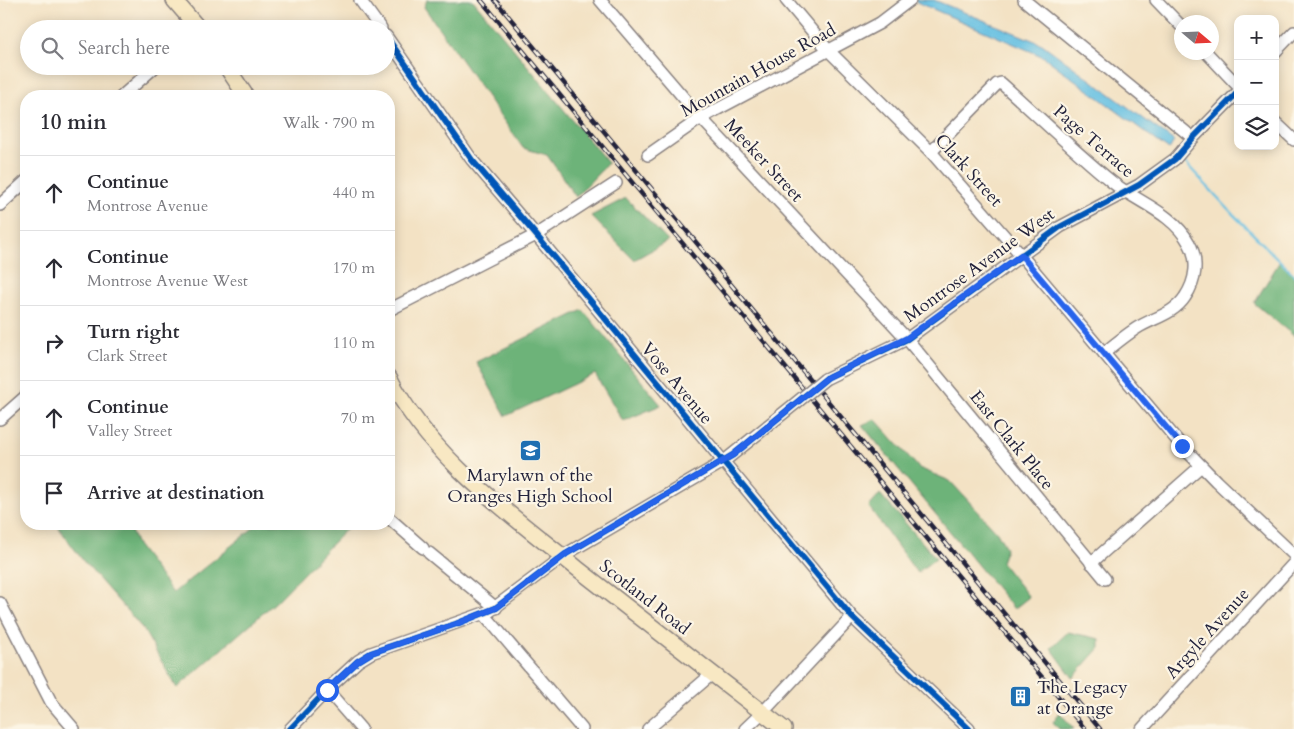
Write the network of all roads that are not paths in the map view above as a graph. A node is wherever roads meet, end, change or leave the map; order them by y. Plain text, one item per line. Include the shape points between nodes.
1 (174, 0) edge
2 (360, 0) edge
3 (600, 0) edge
4 (786, 0) edge
5 (1024, 0) edge
6 (1156, 0) edge
7 (909, 1) edge
8 (1174, 19) edge
9 (191, 20) edge
10 (374, 20) edge
11 (1294, 32) edge
12 (1279, 48) edge
13 (395, 49) edge
14 (828, 50) junction
15 (1214, 60) edge
16 (146, 75) edge
17 (232, 75) edge
18 (1234, 82) edge
19 (129, 90) edge
20 (242, 90) edge
21 (1234, 96) edge
22 (701, 118) junction
23 (1279, 126) edge
24 (1193, 138) junction
25 (1294, 140) edge
26 (931, 152) junction
27 (648, 155) dead end
28 (616, 182) dead end
29 (20, 187) edge
30 (1126, 192) junction
31 (0, 205) edge
32 (536, 235) junction
33 (1021, 255) junction
34 (395, 307) edge
35 (907, 338) junction
36 (1104, 353) junction
37 (395, 388) edge
38 (20, 401) edge
39 (0, 419) edge
40 (723, 462) junction
41 (1201, 466) junction
42 (395, 523) edge
43 (1294, 555) edge
44 (563, 556) junction
45 (1091, 563) junction
46 (1294, 563) edge
47 (1104, 579) dead end
48 (0, 603) edge
49 (496, 608) junction
50 (484, 614) junction
51 (852, 617) junction
52 (712, 674) junction
53 (327, 690) junction
54 (763, 713) junction
55 (1144, 728) edge
56 (74, 729) edge
57 (290, 729) edge
58 (361, 729) edge
59 (582, 729) edge
60 (648, 729) edge
61 (745, 729) edge
62 (784, 729) edge
63 (969, 729) edge

1 - 9 main road
2 - 10 street
3 - 22 street, Meeker Street
4 - 14 street, Clark Street
5 - 24 street
6 - 8 street
7 - 14 street, Mountain House Road via 880,23
11 - 12 street
13 - 32 street, Vose Avenue via 472,160
14 - 22 street, Mountain House Road
14 - 26 street, Clark Street
15 - 18 street
16 - 19 street
17 - 20 main road
21 - 24 street, Montrose Avenue West
22 - 27 street, Mountain House Road
22 - 35 street, Meeker Street
23 - 25 street
24 - 30 street, Montrose Avenue West via 1179,154
26 - 30 street, Page Terrace via 1001,83
26 - 33 street, Clark Street
28 - 32 street
29 - 31 street
30 - 33 street, Montrose Avenue West via 1060,227
30 - 36 street, Page Terrace via 1147,203 1182,232 1195,257 1195,270 1192,285 1175,308 1138,328
32 - 34 street
32 - 40 street, Vose Avenue
33 - 35 street, Montrose Avenue West
33 - 36 street, Clark Street
35 - 40 street, Montrose Avenue West, bridge via 825,379
35 - 45 street, East Clark Place
36 - 41 street, Clark Street
37 - 44 main road, Scotland Road via 406,408 438,447 483,491
38 - 39 street
40 - 44 street, Montrose Avenue West
40 - 51 street, Vose Avenue
41 - 43 street, Clark Street
41 - 45 street
42 - 49 street
44 - 49 street, Montrose Avenue West
44 - 52 main road, Scotland Road
45 - 47 street, East Clark Place
46 - 55 street, Argyle Avenue
48 - 56 street via 51,702
49 - 50 street, Montrose Avenue West
50 - 53 street, Montrose Avenue West via 371,653
50 - 59 street
51 - 54 street
51 - 63 street, Vose Avenue
52 - 54 main road, Scotland Road
52 - 60 street
53 - 57 street, Montrose Avenue West
53 - 58 street
54 - 61 street
54 - 62 main road, Scotland Road

